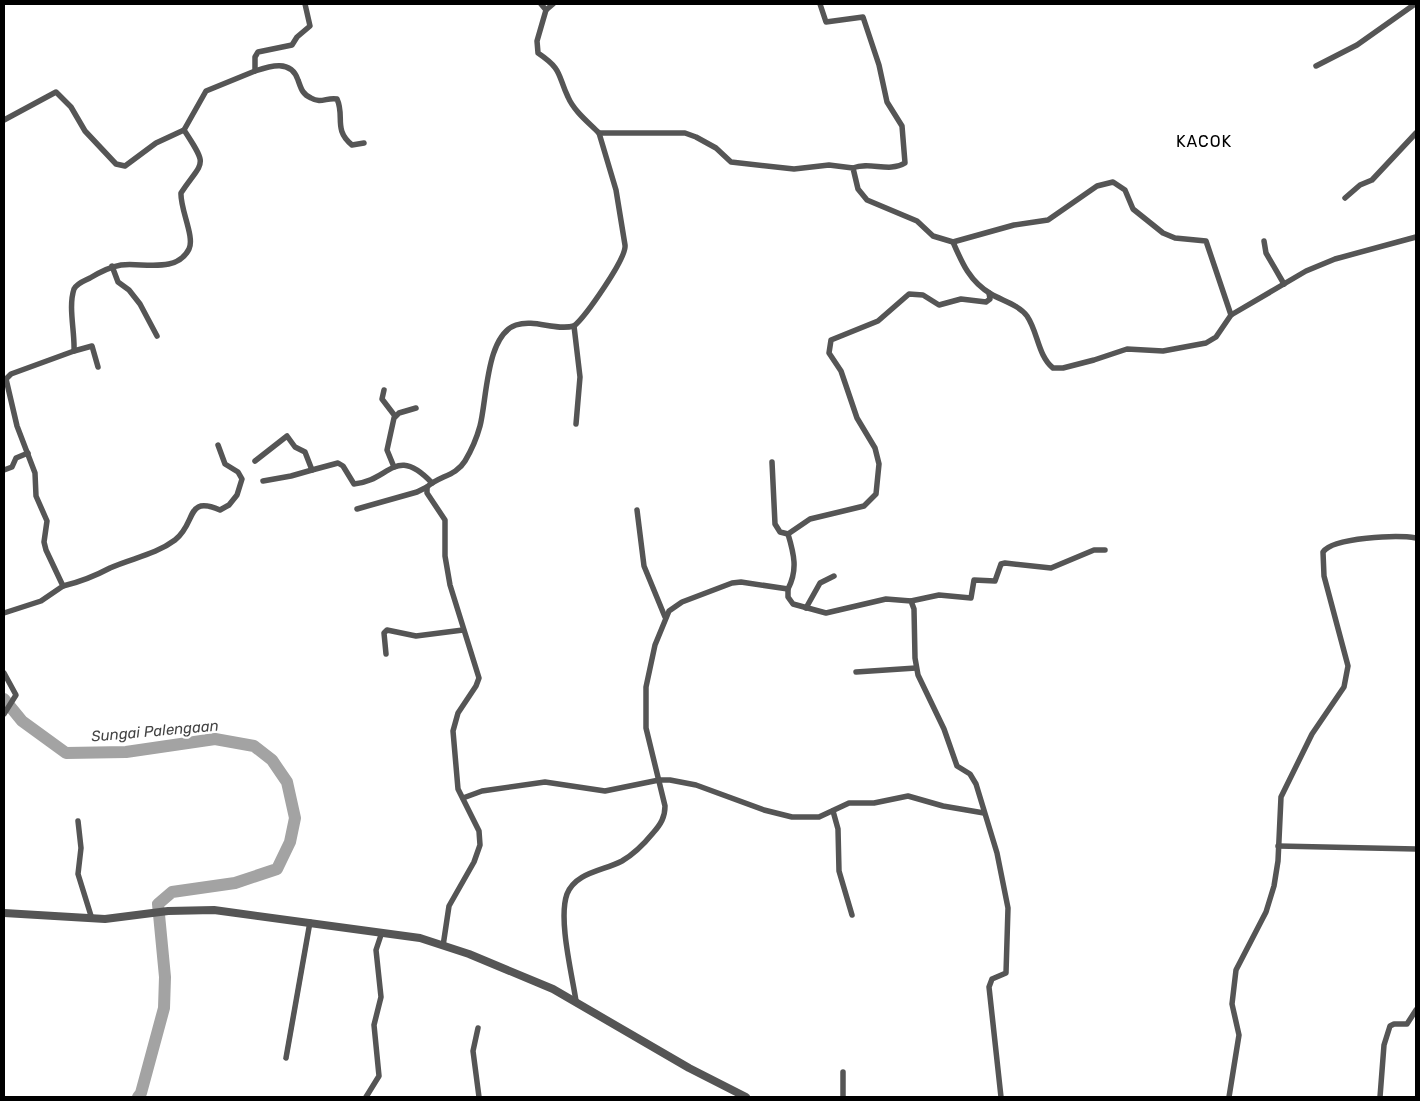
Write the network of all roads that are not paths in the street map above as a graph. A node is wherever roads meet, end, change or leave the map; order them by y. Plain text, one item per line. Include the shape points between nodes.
1 (305, 4) edge
2 (541, 4) edge
3 (553, 4) edge
4 (820, 4) edge
5 (1415, 4) edge
6 (546, 10) junction
7 (1316, 66) dead end
8 (255, 71) junction
9 (4, 120) edge
10 (184, 130) junction
11 (598, 133) junction
12 (1416, 133) edge
13 (364, 143) dead end
14 (853, 168) junction
15 (1346, 198) dead end
16 (1416, 237) edge
17 (1264, 241) dead end
18 (953, 242) junction
19 (112, 266) junction
20 (1284, 284) junction
21 (989, 293) junction
22 (1231, 315) junction
23 (574, 326) junction
24 (157, 336) dead end
25 (74, 351) junction
26 (98, 367) dead end
27 (384, 390) dead end
28 (416, 408) dead end
29 (395, 416) junction
30 (576, 424) dead end
31 (218, 445) dead end
32 (28, 453) junction
33 (255, 461) dead end
34 (772, 462) dead end
35 (394, 467) junction
36 (4, 470) edge
37 (312, 470) junction
38 (263, 481) dead end
39 (430, 485) junction
40 (357, 509) dead end
41 (636, 510) dead end
42 (788, 534) junction
43 (1416, 538) edge
44 (1105, 550) dead end
45 (834, 576) dead end
46 (64, 586) junction
47 (788, 589) junction
48 (911, 601) junction
49 (806, 608) junction
50 (4, 613) edge
51 (665, 617) junction
52 (463, 630) junction
53 (386, 654) dead end
54 (916, 668) junction
55 (856, 672) dead end
56 (4, 673) edge
57 (4, 714) edge
58 (659, 780) junction
59 (463, 798) junction
60 (833, 812) junction
61 (984, 813) junction
62 (78, 822) dead end
63 (1278, 846) junction
64 (1416, 849) edge
65 (4, 913) edge
66 (852, 915) dead end
67 (92, 919) junction
68 (310, 922) junction
69 (382, 932) junction
70 (443, 946) junction
71 (576, 1001) junction
72 (1416, 1010) edge
73 (478, 1028) dead end
74 (286, 1058) dead end
75 (843, 1072) dead end
76 (366, 1097) edge
77 (479, 1097) edge
78 (746, 1097) edge
79 (843, 1097) edge
80 (1001, 1097) edge
81 (1229, 1097) edge
82 (1380, 1097) edge

1 - 8 street via 310,20 308,30 289,47 258,52
2 - 6 street
3 - 6 street
4 - 14 street via 826,22 864,17 887,102 902,126 905,163 894,167 865,164
5 - 7 street via 1357,45
6 - 11 street via 537,40 538,53 558,69 568,98
8 - 10 street via 206,91
8 - 13 street via 284,66 294,74 300,89 311,99 324,102 337,99 340,128 344,135 352,145
9 - 10 street via 56,92 71,107 85,131 119,166
10 - 19 street via 200,160 196,175 181,195 191,242 189,249 180,258 162,266
11 - 14 street via 685,133 716,148 731,162 794,169 829,165
11 - 23 street via 616,190 626,250 620,264
12 - 15 street via 1372,180
14 - 18 street via 858,189 867,200 916,220 933,236
16 - 20 street via 1322,263
17 - 20 street via 1266,254
18 - 21 street via 967,273
18 - 22 street via 1014,225 1048,220 1097,186 1113,182 1125,190 1133,209 1163,234 1206,241
19 - 24 street via 118,282 140,304
19 - 25 street via 75,287
20 - 22 street
21 - 22 street via 1024,313 1047,362 1057,369 1127,349 1163,352 1206,343 1216,337
21 - 42 street via 990,299 986,302 961,299 943,305 935,304 923,295 909,294 878,321 831,340 829,353 841,371 857,418 875,448 879,464 876,494 864,506 810,519
23 - 30 street via 580,378
23 - 39 street via 516,325 500,338 494,352 480,426 469,452 459,468
25 - 26 street via 92,346
25 - 32 street via 11,374 6,379 13,412
27 - 29 street via 382,399
28 - 29 street
29 - 35 street via 387,450
31 - 46 street via 225,464 242,478 240,490 229,505 220,510 200,504 185,530 173,542 140,559
32 - 36 street via 16,458 12,467
32 - 46 street via 36,479 36,496 47,521 46,550
33 - 37 street via 287,436 295,447 305,452
34 - 42 street via 775,524 780,532
35 - 37 street via 356,484 338,463
35 - 39 street via 413,467
37 - 38 street
39 - 40 street via 417,492
39 - 52 street via 427,493 444,520 446,564
41 - 51 street via 644,566
42 - 47 street via 795,566
43 - 63 street via 1354,540 1324,549 1322,569 1348,674 1341,692 1312,734 1285,784 1279,808
44 - 48 street via 1094,550 1051,568 1001,564 996,581 974,580 971,598 939,595
45 - 49 street via 820,583
46 - 50 street via 42,601
47 - 49 street via 791,602
47 - 51 street via 732,583 676,604
48 - 49 street via 877,600 833,613
48 - 54 street
51 - 58 street via 652,655 646,687 646,728
52 - 53 street via 416,636 387,630 384,633
52 - 59 street via 479,678 454,722 457,780
54 - 55 street
54 - 61 street via 957,766 972,776
56 - 57 street via 16,692 14,702
58 - 59 street via 605,791 545,782 482,791
58 - 60 street via 696,785 779,815 806,818
58 - 71 street via 665,811 659,827 644,844 621,861 580,878 567,895 566,935
59 - 70 street via 479,831 480,845 449,906
60 - 61 street via 849,803 874,803 908,796
60 - 66 street via 838,829 839,871
61 - 80 street via 997,854 1008,913 1006,973 992,979 990,987
62 - 67 street via 78,874
63 - 64 street
63 - 81 street via 1274,886 1266,912 1236,970 1232,1004 1239,1036
65 - 67 street
67 - 68 street via 168,911 230,911
68 - 69 street
68 - 74 street
69 - 70 street
69 - 76 street via 376,950 380,997 374,1025 379,1078
70 - 71 street via 501,966
71 - 78 street
72 - 82 street via 1408,1023 1390,1026 1384,1045
73 - 77 street via 474,1051
75 - 79 street

